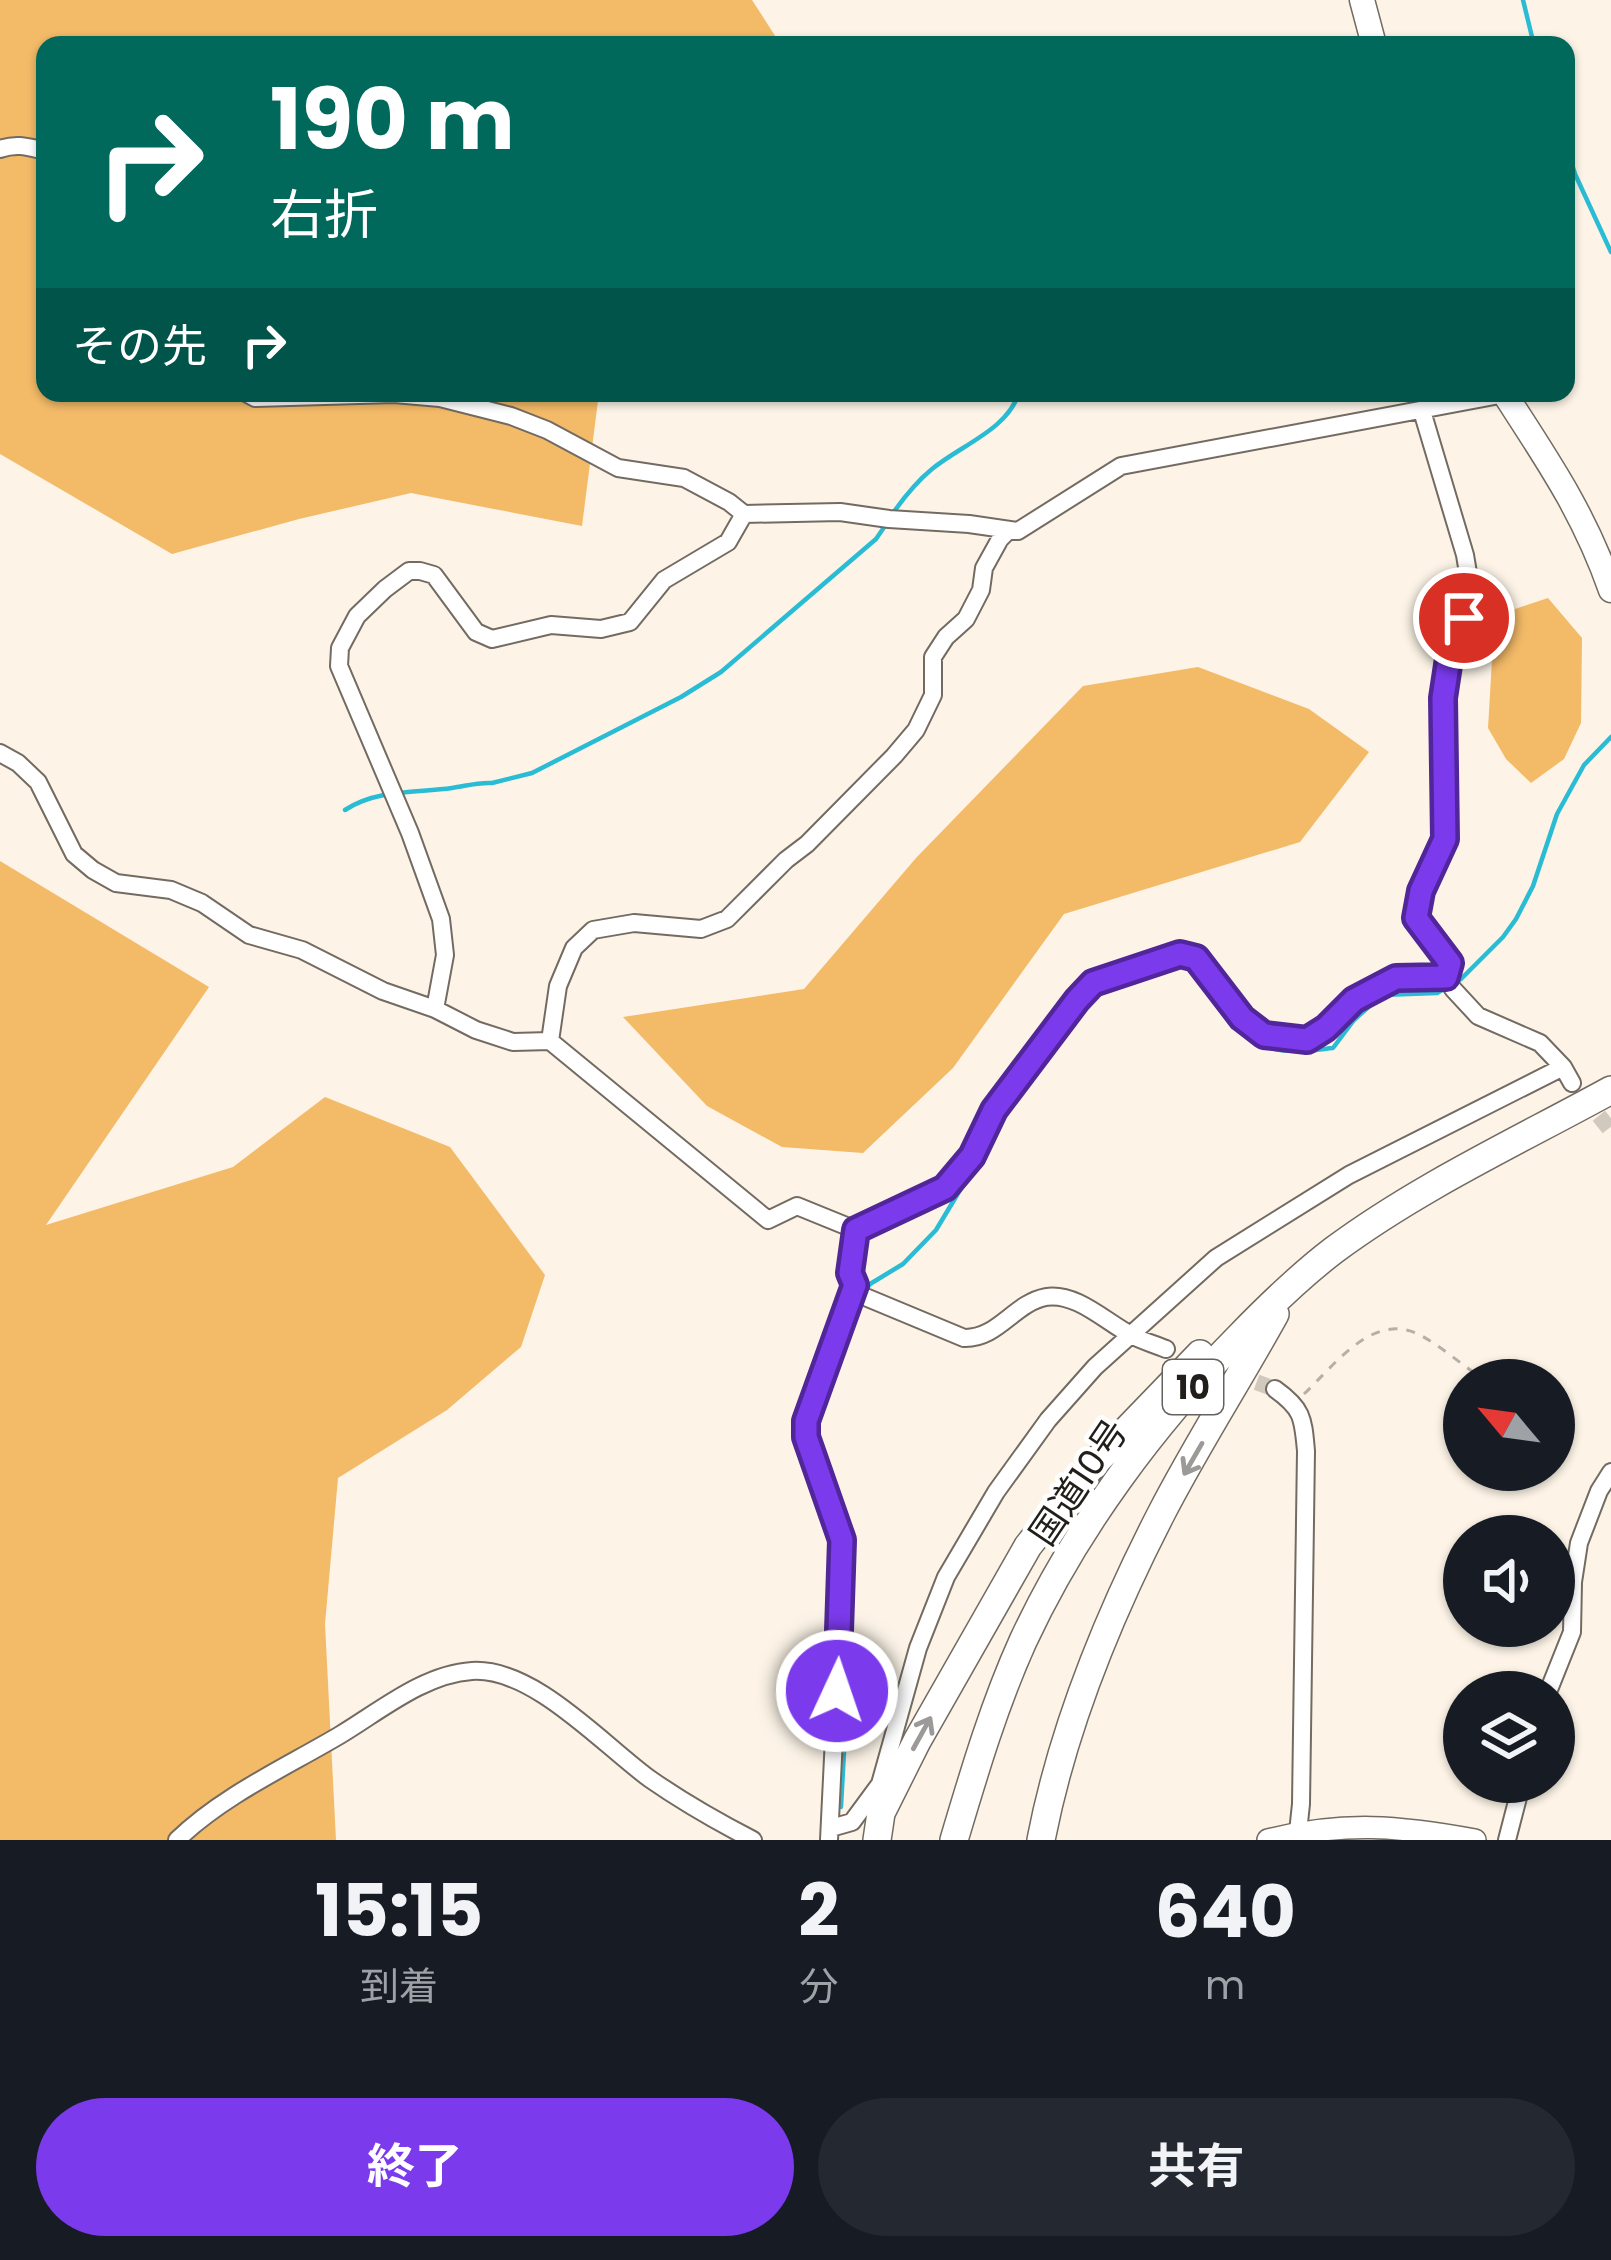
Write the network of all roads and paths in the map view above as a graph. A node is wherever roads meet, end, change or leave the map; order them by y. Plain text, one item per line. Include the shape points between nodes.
1 (1362, 0) edge
2 (1372, 36) edge
3 (0, 149) edge
4 (36, 149) edge
5 (455, 402) edge
6 (1466, 402) edge
7 (1510, 402) edge
8 (1422, 411) junction
9 (744, 514) junction
10 (1008, 531) junction
11 (1611, 590) edge
12 (0, 753) edge
13 (1446, 977) junction
14 (435, 1009) junction
15 (550, 1041) junction
16 (1611, 1090) edge
17 (856, 1230) junction
18 (855, 1285) junction
19 (1292, 1285) junction
20 (1256, 1319) junction
21 (1132, 1336) junction
22 (1166, 1348) dead end
23 (1455, 1359) edge
24 (1276, 1389) tunnel mouth
25 (1294, 1403) junction
26 (1611, 1472) edge
27 (1556, 1671) edge
28 (1517, 1803) edge
29 (830, 1834) edge
30 (1299, 1836) edge
31 (177, 1840) edge
32 (753, 1840) edge
33 (877, 1840) edge
34 (954, 1840) edge
35 (1041, 1840) edge
36 (1268, 1840) edge
37 (1474, 1840) edge
38 (1507, 1840) edge

1 - 2 main road
3 - 4 street
5 - 9 street via 547,430 618,468 685,478
6 - 8 street
7 - 11 main road via 1557,472
8 - 10 street via 1121,466
8 - 13 street via 1469,579 1443,698 1445,839 1416,918 1450,963
9 - 10 street via 840,512
9 - 14 street via 728,542 664,580 630,622 550,625 492,639 476,632 434,575 420,571 357,616 339,666 442,919
10 - 15 street via 966,620 933,657 934,695 894,756 727,919 701,929 634,923 593,930 574,948 559,986
12 - 14 street via 38,782 74,854 116,883 171,890 249,935
13 - 17 street via 1396,978 1307,1040 1264,1035 1196,958 1180,954 1093,983 945,1188
13 - 21 street via 1478,1016 1540,1043 1568,1075 1348,1175 1216,1258
14 - 15 street via 513,1042
15 - 17 street via 767,1220 797,1206
16 - 19 highway, 国道10号 / 10 via 1393,1210
17 - 18 street
18 - 21 street via 862,1296 964,1338 980,1339 1048,1297 1067,1299
18 - 29 street via 806,1421 843,1553
19 - 20 highway, 国道10号 / 10
19 -> 35 highway via 1162,1512 1100,1642
33 -> 20 highway via 881,1813 917,1741 1028,1546 1195,1358
20 - 34 highway, 国道10号 / 10 via 1127,1464 1059,1574 1023,1641
21 - 22 street
21 - 29 street via 1048,1420 996,1492 946,1577 880,1784 852,1822
23 - 25 path via 1418,1333 1378,1331
24 - 25 street
25 - 30 street via 1306,1451
26 - 27 street via 1580,1543 1572,1632
28 - 38 street
30 - 36 street
30 - 37 street via 1363,1826
31 - 32 street via 427,1683 473,1671 507,1675 540,1692 652,1779

